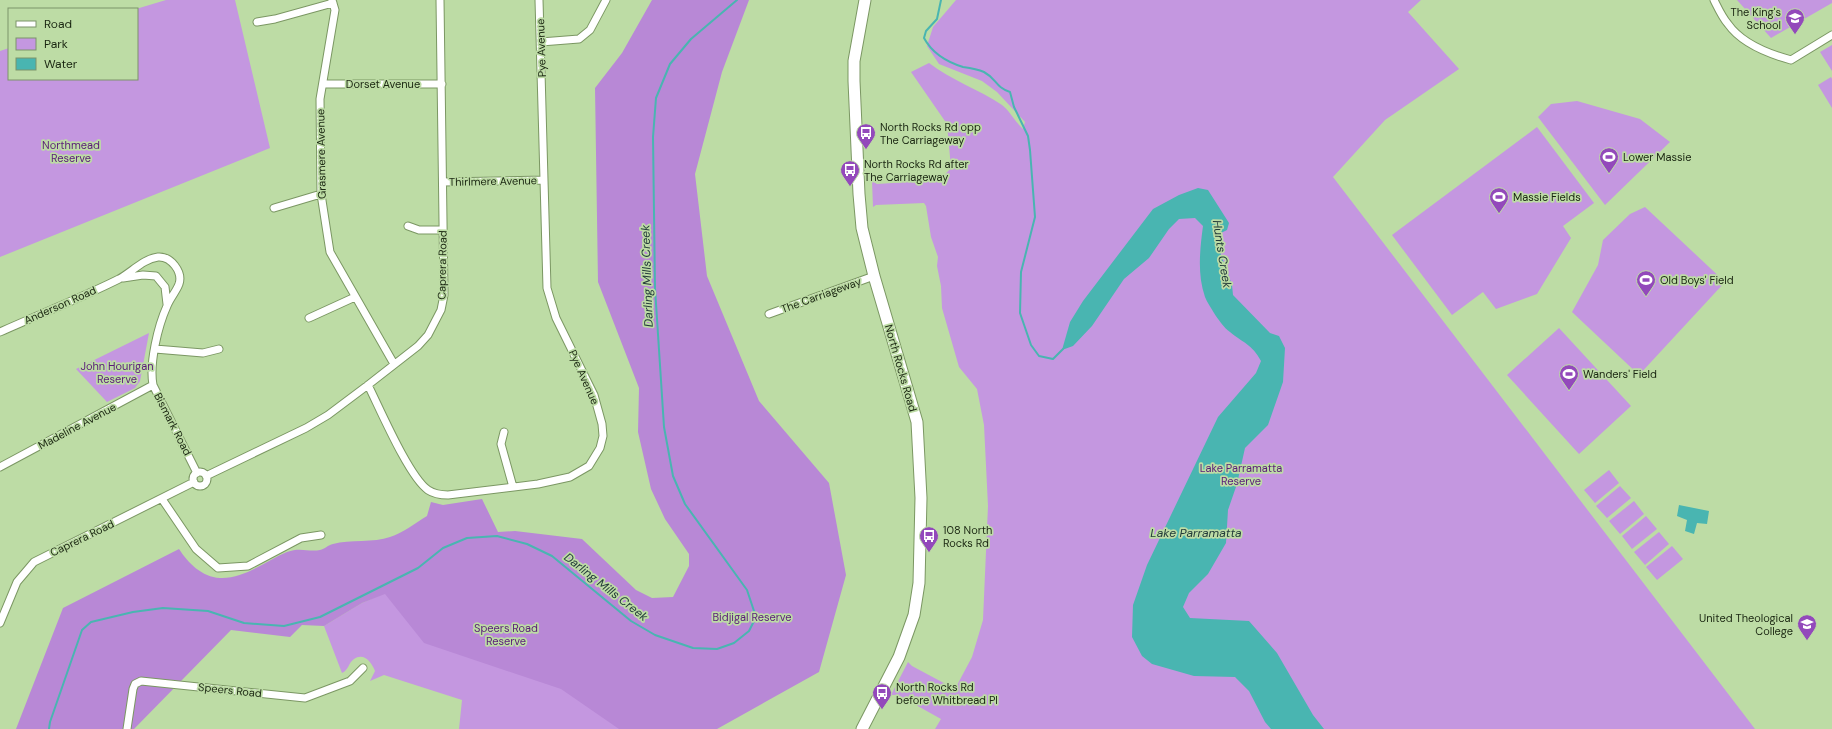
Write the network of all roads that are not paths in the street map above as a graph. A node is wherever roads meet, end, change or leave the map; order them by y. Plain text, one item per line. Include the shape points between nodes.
1 (440, 0) edge
2 (539, 0) edge
3 (606, 0) edge
4 (865, 0) edge
5 (1714, 0) edge
6 (333, 1) edge
7 (257, 22) dead end
8 (1832, 35) edge
9 (541, 42) junction
10 (323, 84) junction
11 (442, 84) junction
12 (544, 180) junction
13 (443, 182) junction
14 (321, 194) junction
15 (274, 208) dead end
16 (408, 226) dead end
17 (443, 230) junction
18 (874, 276) junction
19 (120, 278) junction
20 (355, 297) junction
21 (167, 306) junction
22 (769, 314) dead end
23 (309, 318) dead end
24 (0, 332) edge
25 (219, 349) dead end
26 (155, 350) junction
27 (394, 364) junction
28 (153, 385) junction
29 (368, 385) junction
30 (504, 432) dead end
31 (0, 467) edge
32 (197, 473) junction
33 (206, 476) junction
34 (194, 482) junction
35 (513, 487) junction
36 (162, 499) junction
37 (321, 535) dead end
38 (0, 623) edge
39 (363, 668) dead end
40 (127, 729) edge
41 (862, 729) edge

1 - 11 street, Caprera Road
2 - 9 street, Pye Avenue
3 - 9 street via 590,30 579,40
4 - 18 main road, North Rocks Road via 854,62 854,97 862,228
5 - 8 street via 1728,25 1749,43 1776,56 1791,60
6 - 7 street
6 - 10 street, Grasmere Avenue via 335,10
9 - 12 street, Pye Avenue
10 - 11 street, Dorset Avenue
10 - 14 street, Grasmere Avenue via 320,99
11 - 13 street, Caprera Road
12 - 13 street, Thirlmere Avenue
12 - 35 street, Pye Avenue via 547,288 556,318 594,395 603,436 595,458 580,472 570,477
13 - 17 street, Caprera Road
14 - 15 street
14 - 20 street, Grasmere Avenue via 330,252
16 - 17 street via 419,230
17 - 27 street, Caprera Road via 444,295 441,310 428,335
18 - 22 street, The Carriageway
18 - 41 main road, North Rocks Road via 917,422 921,515 919,583 911,627 899,657
19 - 21 street, Anderson Road via 156,276 165,287
19 - 21 street, Anderson Road via 150,259 166,258 175,266 180,278
19 - 24 street, Anderson Road
20 - 23 street
20 - 27 street, Grasmere Avenue
21 - 26 street, Anderson Road
25 - 26 street via 203,353
26 - 28 street, Bismark Road via 151,375
27 - 29 street, Caprera Road
28 - 31 street, Madeline Avenue
28 - 32 street, Bismark Road
29 - 33 street, Caprera Road via 306,428
29 - 35 street, Pye Avenue via 413,474 428,490 448,495
30 - 35 street via 501,444
32 - 33 street
32 - 34 street
33 - 34 street via 207,481 204,485
34 - 36 street, Caprera Road
36 - 37 street via 196,549 218,568 248,566 301,538
36 - 38 street, Caprera Road via 34,562 17,582
39 - 40 street, Speers Road via 350,681 305,698 141,681 135,684 133,689

